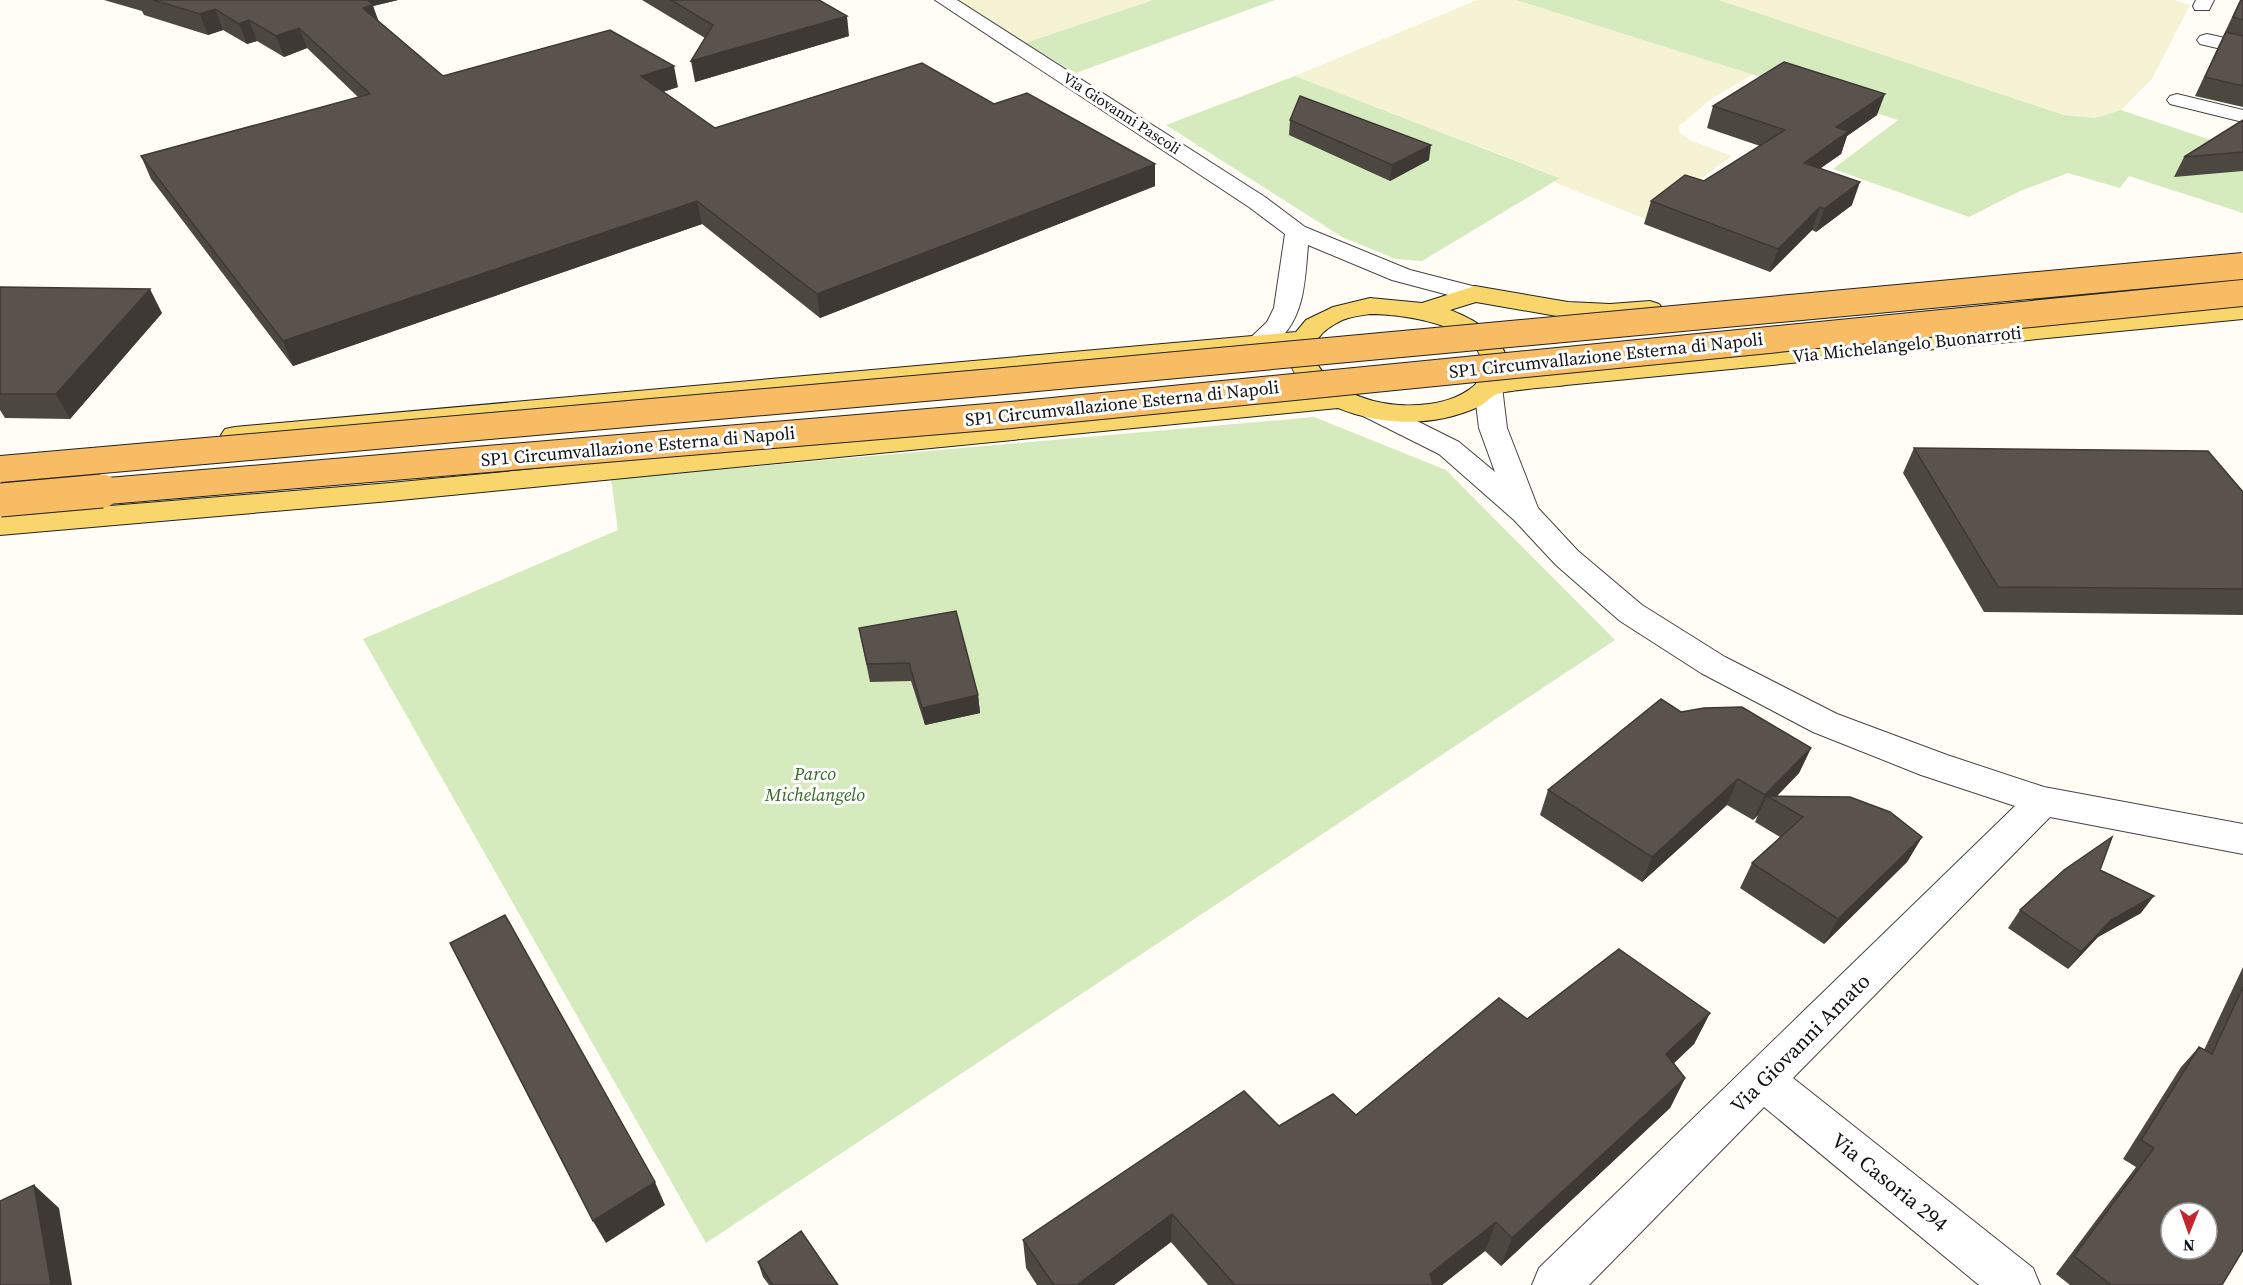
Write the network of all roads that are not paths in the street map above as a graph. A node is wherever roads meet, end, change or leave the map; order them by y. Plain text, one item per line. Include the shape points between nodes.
1 (944, 0) edge
2 (2207, 40) dead end
3 (2243, 48) edge
4 (2177, 100) dead end
5 (2243, 116) edge
6 (1297, 232) junction
7 (2243, 253) edge
8 (2243, 266) edge
9 (1401, 275) junction
10 (2243, 293) edge
11 (1475, 294) junction
12 (1289, 295) junction
13 (2243, 311) edge
14 (1420, 312) junction
15 (1307, 334) junction
16 (1259, 342) junction
17 (1488, 387) junction
18 (1341, 399) junction
19 (1373, 410) junction
20 (0, 456) edge
21 (0, 469) edge
22 (0, 500) edge
23 (1525, 513) junction
24 (0, 525) edge
25 (2043, 801) junction
26 (2243, 839) edge
27 (1763, 1080) junction
28 (1556, 1285) edge
29 (2016, 1285) edge

1 - 6 street, Via Giovanni Pascoli via 1257,202
2 - 3 street
4 - 5 street
6 - 9 street, Via Giovanni Pascoli
6 - 12 street
7 - 11 main road via 1610,312 1568,310
8 - 21 highway, SP1 Circumvallazione Esterna di Napoli, bridge
9 - 11 street, Via Giovanni Pascoli
9 - 14 street
10 - 22 highway, SP1 Circumvallazione Esterna di Napoli, bridge via 1023,414
11 - 14 main road
12 - 15 street
12 - 16 street via 1277,327
13 - 17 main road, Via Michelangelo Buonarroti
14 - 15 main road via 1396,306 1370,306 1325,318
14 - 17 main road via 1452,319 1476,333 1492,350 1496,369
15 - 16 main road
15 - 18 main road via 1300,358 1307,373
16 - 20 main road
17 - 19 main road via 1469,402 1442,411 1408,414
17 - 23 street via 1493,428
18 - 19 main road
18 - 24 main road via 401,491
19 - 23 street via 1449,448
23 - 25 street via 1567,558 1631,613 1713,664 1826,723
25 - 26 street
25 - 27 street, Via Giovanni Amato
27 - 28 street, Via Giovanni Amato
27 - 29 street, Via Casoria 294

